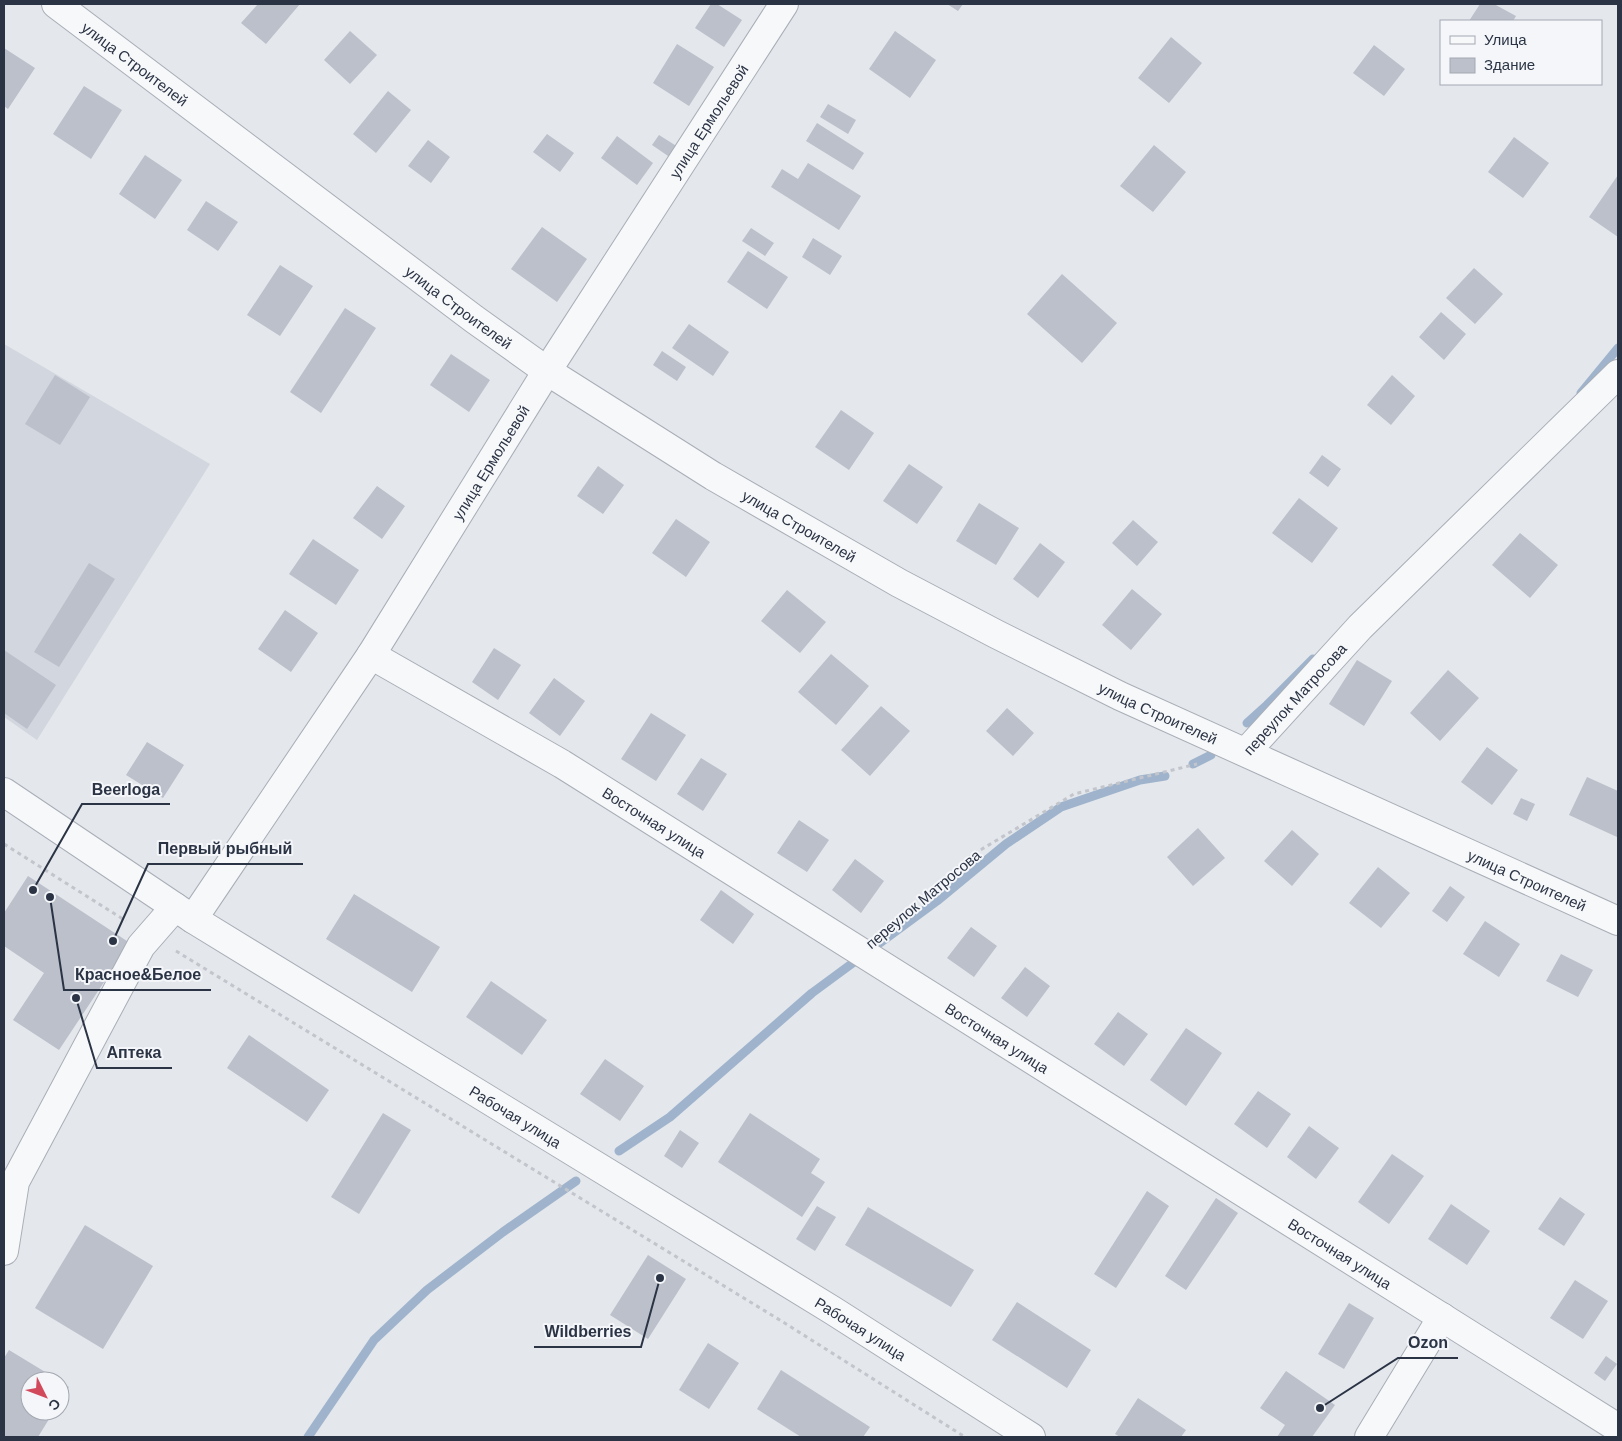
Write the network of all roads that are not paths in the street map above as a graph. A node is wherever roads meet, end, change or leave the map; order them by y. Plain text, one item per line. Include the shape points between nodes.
1 (56, 4) edge
2 (784, 4) edge
3 (547, 371) junction
4 (1618, 374) edge
5 (371, 654) junction
6 (1246, 752) junction
7 (4, 792) edge
8 (184, 913) junction
9 (1618, 921) edge
10 (9, 1184) edge
11 (4, 1251) edge
12 (1442, 1316) junction
13 (1618, 1428) edge
14 (1031, 1437) edge
15 (1369, 1437) edge

1 - 3 street, улица Строителей
2 - 3 street, улица Ермольевой
3 - 5 street, улица Ермольевой
3 - 6 street, улица Строителей via 713,476 899,583 1120,696
4 - 6 street, переулок Матросова via 1360,627
5 - 8 street, улица Ермольевой
5 - 12 street, Восточная улица via 562,764
6 - 9 street, улица Строителей
7 - 8 street, Рабочая улица
8 - 10 street, улица Ермольевой via 140,946
8 - 14 street, Рабочая улица via 832,1310
10 - 11 street, улица Ермольевой
12 - 13 street, Восточная улица
12 - 15 street

